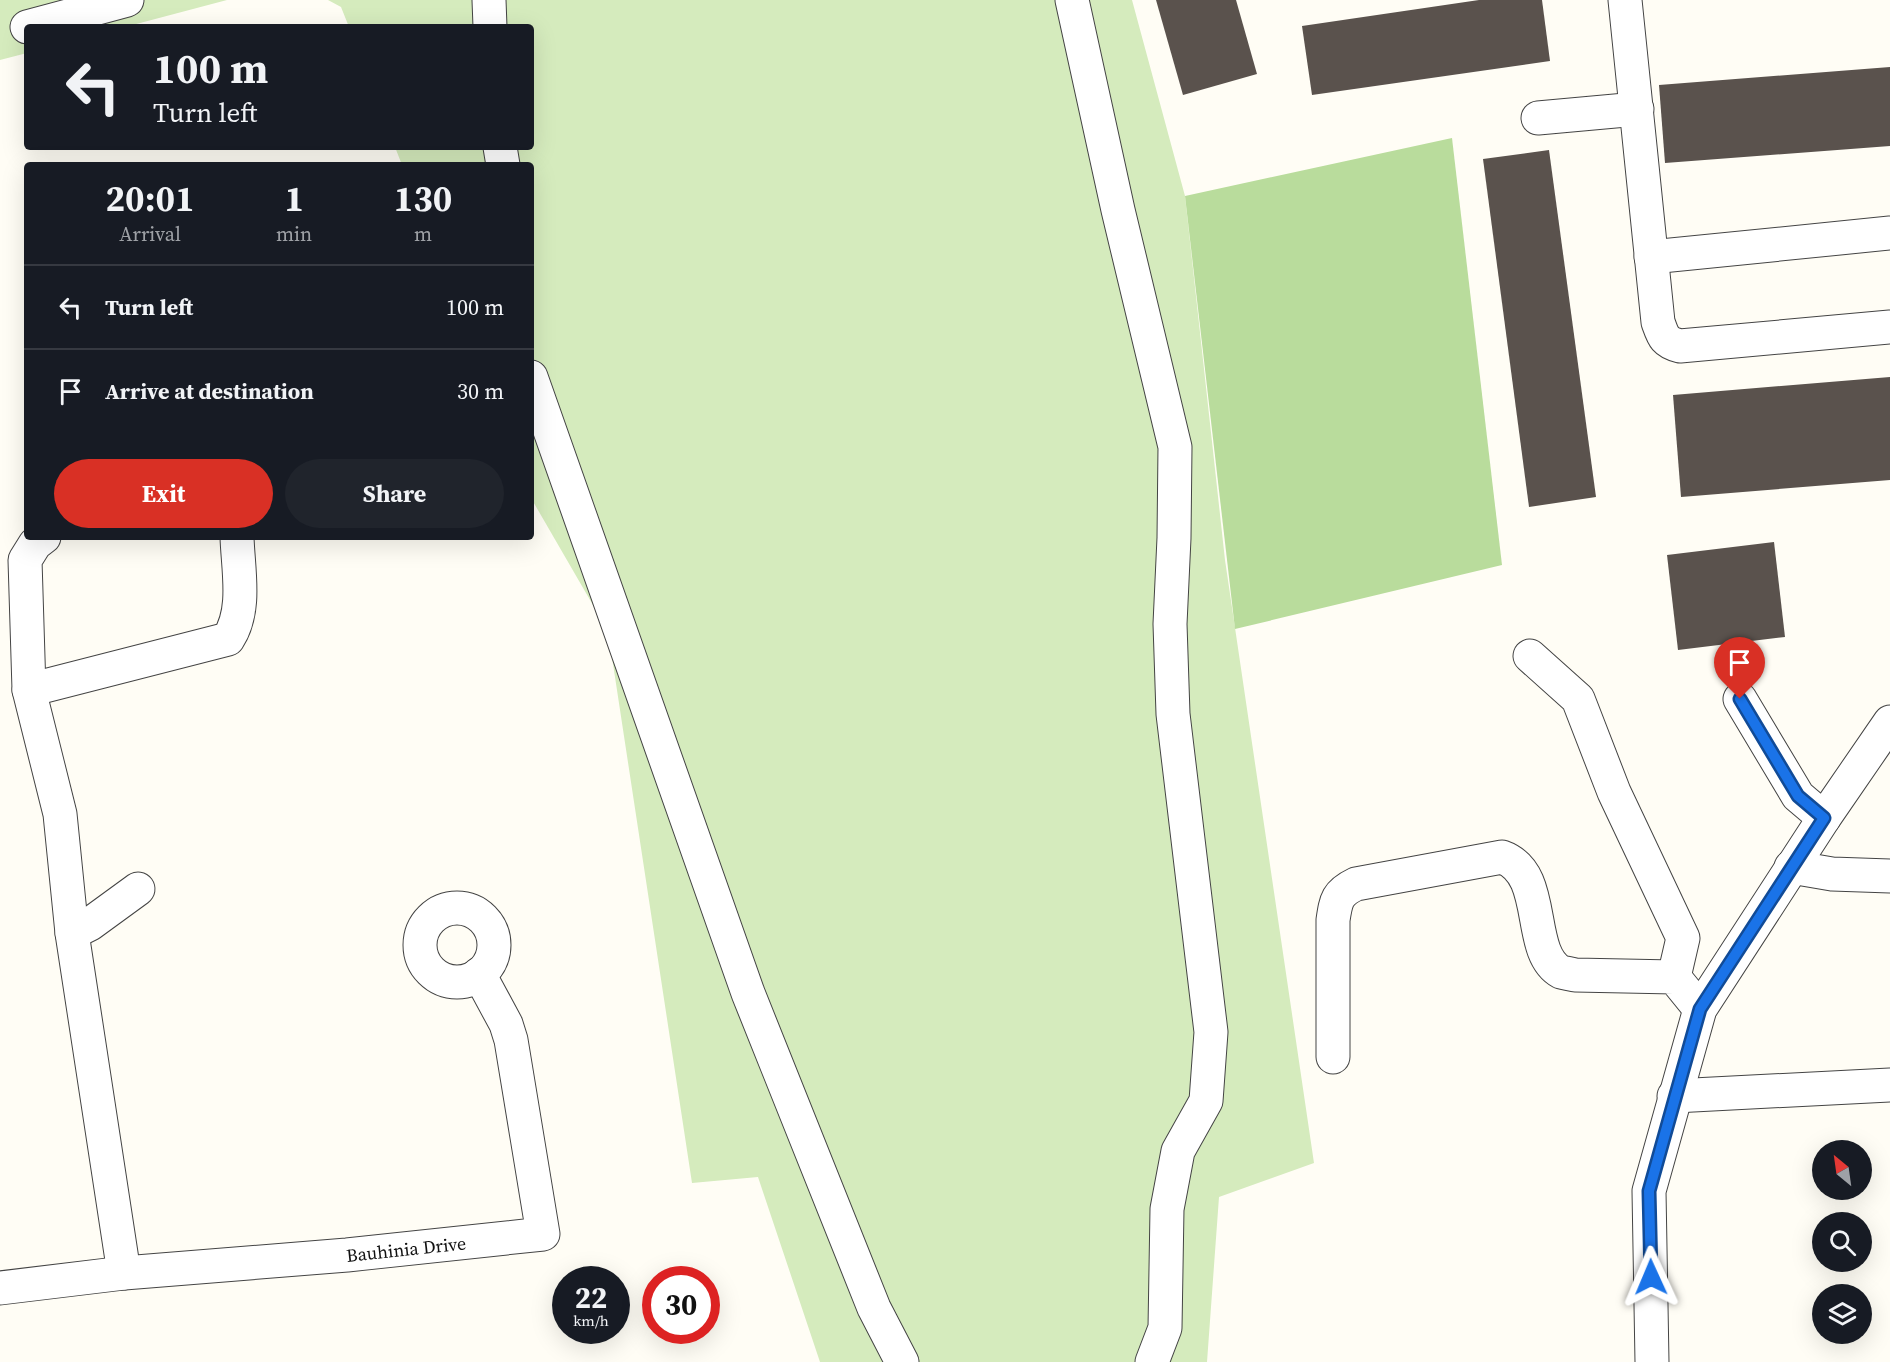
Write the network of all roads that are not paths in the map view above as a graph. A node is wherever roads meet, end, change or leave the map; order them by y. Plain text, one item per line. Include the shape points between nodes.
1 (127, 0) edge
2 (489, 0) edge
3 (1072, 0) edge
4 (1625, 0) edge
5 (38, 24) edge
6 (490, 24) edge
7 (24, 28) edge
8 (0, 34) edge
9 (1637, 109) junction
10 (1538, 118) dead end
11 (1890, 233) edge
12 (1651, 257) junction
13 (1890, 327) edge
14 (534, 386) edge
15 (40, 540) edge
16 (237, 540) edge
17 (1530, 656) dead end
18 (29, 690) junction
19 (1740, 699) dead end
20 (1890, 722) edge
21 (1824, 818) junction
22 (1791, 867) junction
23 (1890, 876) edge
24 (138, 889) dead end
25 (72, 933) junction
26 (479, 974) dead end
27 (1674, 977) junction
28 (1700, 1009) junction
29 (1333, 1057) dead end
30 (1890, 1085) edge
31 (1674, 1096) junction
32 (124, 1273) junction
33 (0, 1288) edge
34 (902, 1362) edge
35 (1152, 1362) edge
36 (1652, 1362) edge

1 - 5 street
2 - 6 street
3 - 35 street via 1175,447 1170,624 1173,714 1211,1032 1206,1101 1178,1151 1167,1209 1165,1328
4 - 9 street
7 - 8 street
9 - 10 street
9 - 12 street
11 - 12 street
12 - 13 street via 1658,322 1670,344
14 - 34 street via 748,993 874,1308
15 - 18 street via 26,560
16 - 18 street via 239,614 228,639
17 - 27 street via 1578,699 1614,792 1683,938
18 - 25 street via 60,814
19 - 21 street via 1798,796
20 - 21 street
21 - 22 street
22 - 23 street via 1832,874
22 - 28 street
24 - 25 street
25 - 32 street
26 - 32 street, Bauhinia Drive via 511,1040 543,1234 347,1256
27 - 28 street
27 - 29 street via 1575,975 1561,971 1545,951 1522,870 1502,857 1356,884 1335,900
28 - 31 street
30 - 31 street
31 - 36 street via 1649,1191
32 - 33 street, Bauhinia Drive

